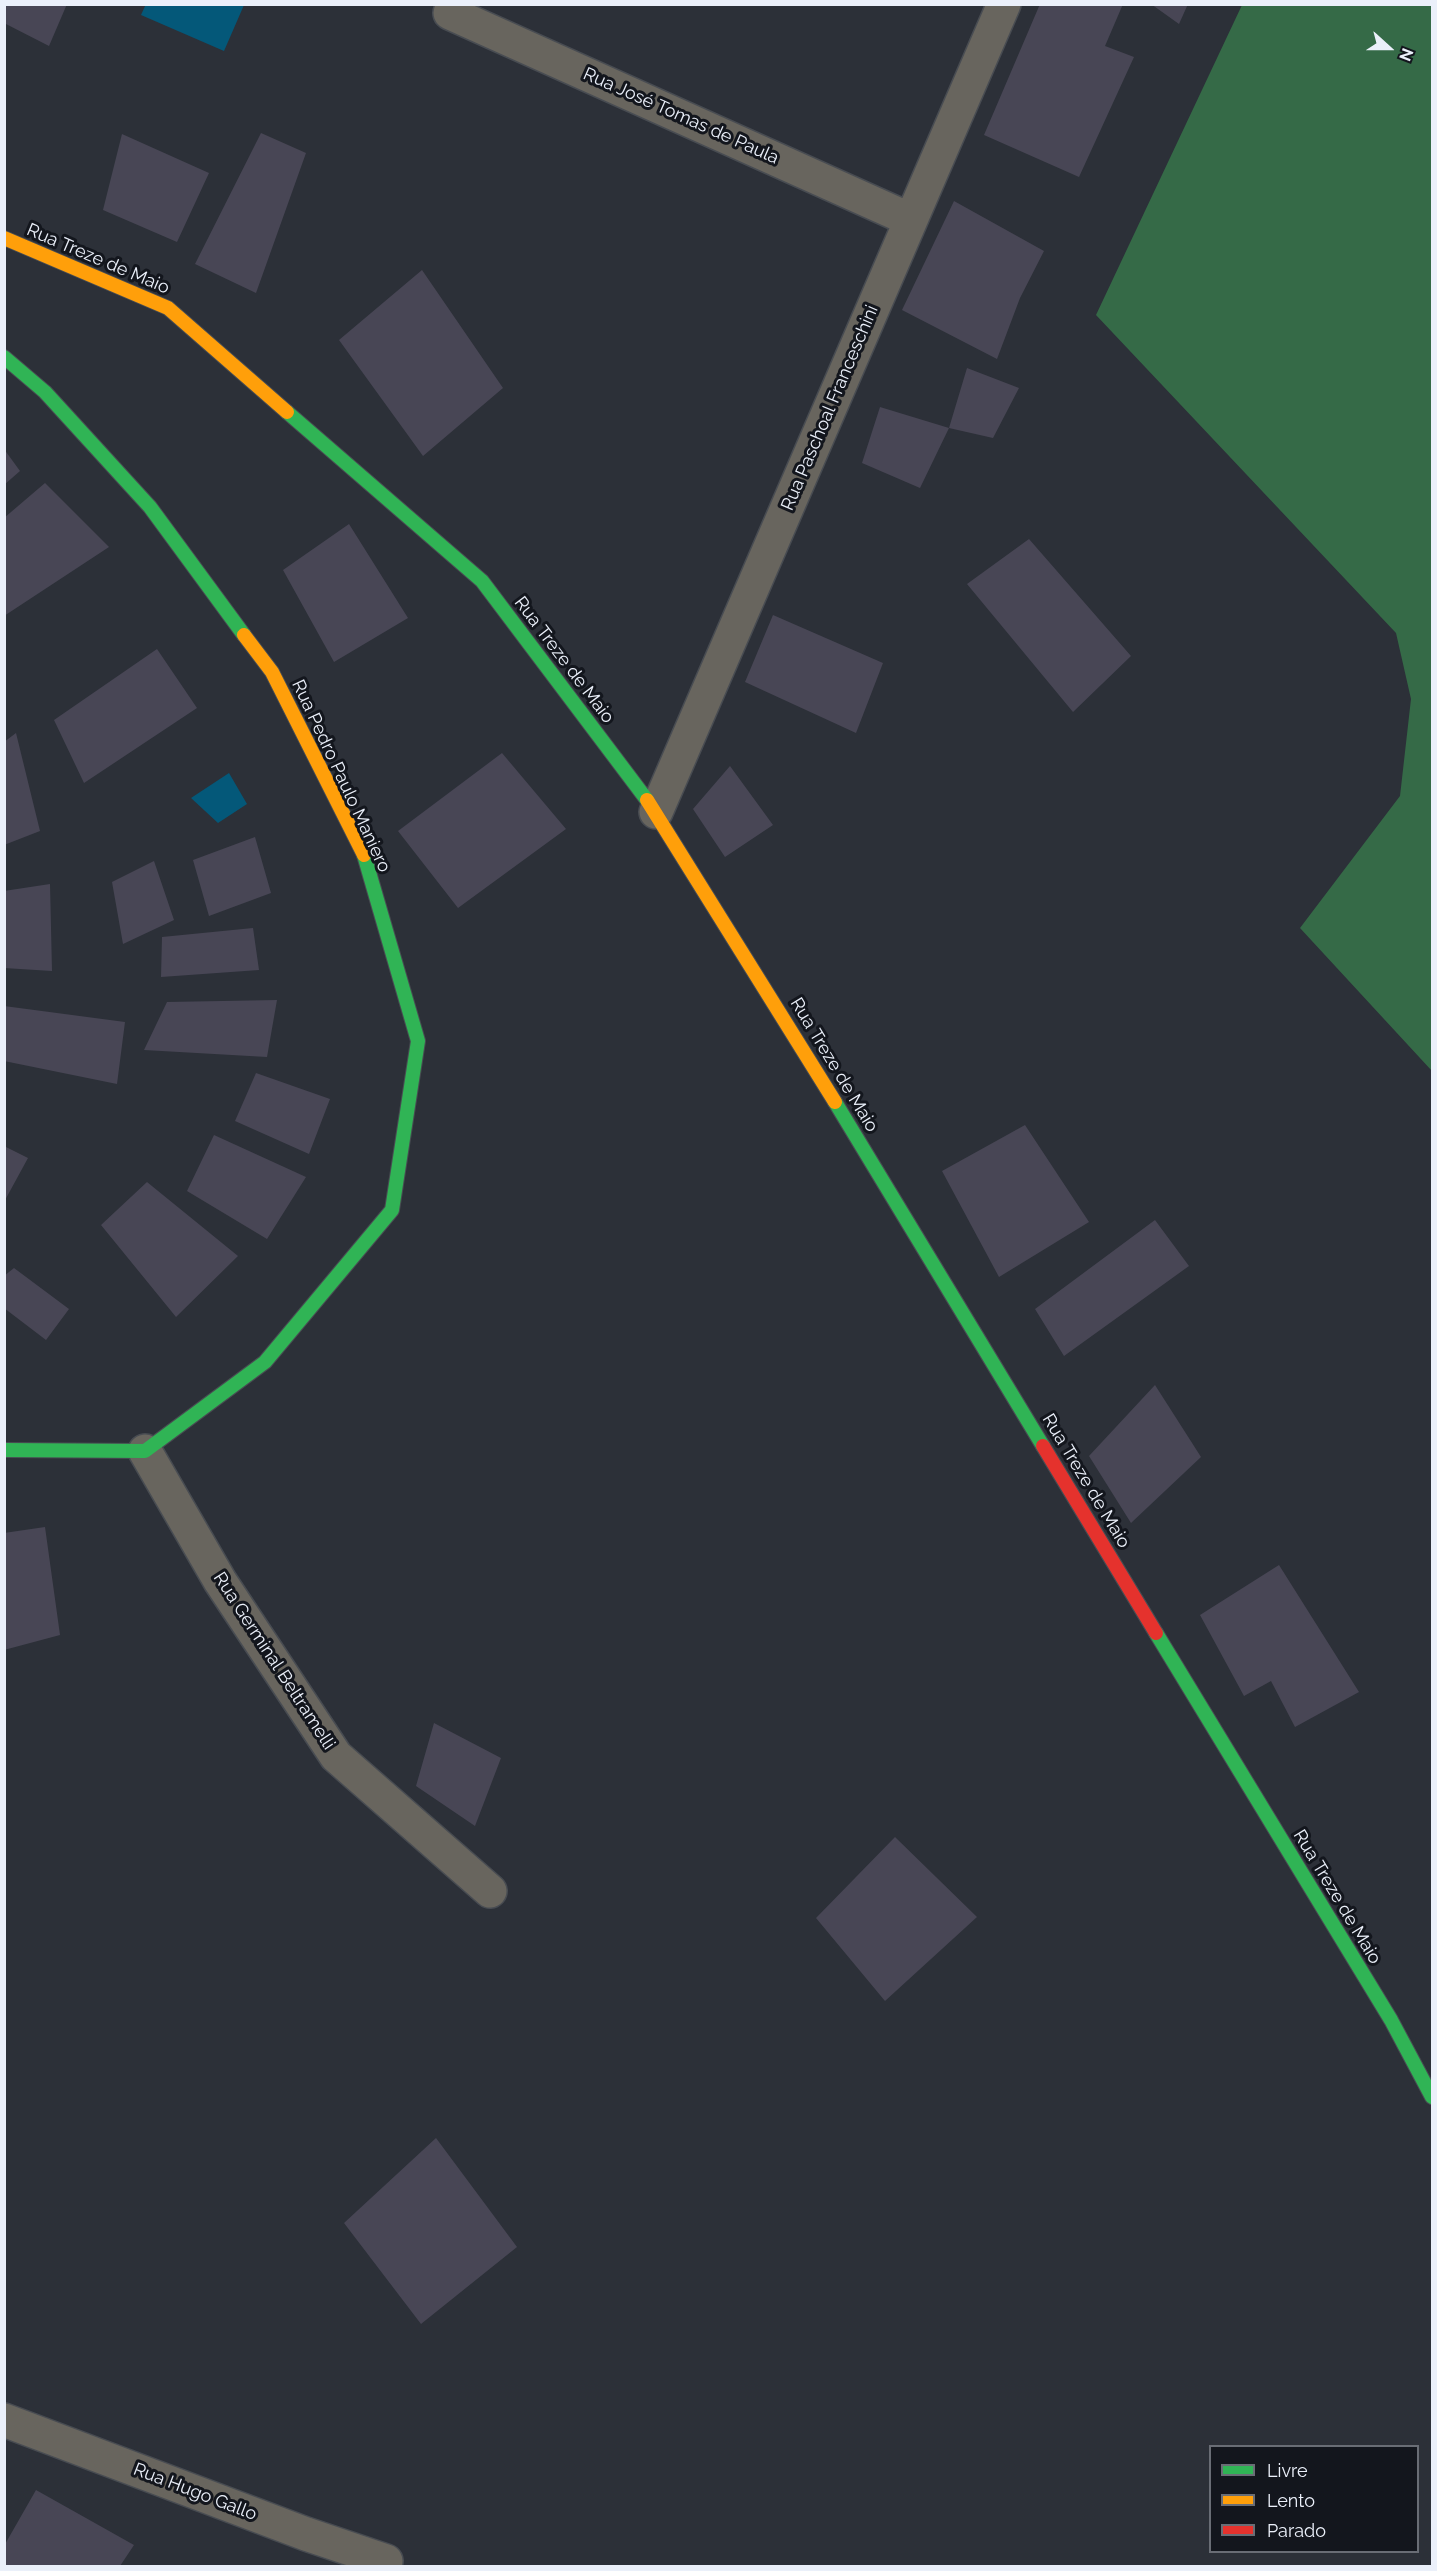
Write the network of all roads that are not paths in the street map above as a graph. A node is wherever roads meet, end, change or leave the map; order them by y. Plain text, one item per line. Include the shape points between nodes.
1 (1004, 4) edge
2 (450, 13) dead end
3 (911, 220) junction
4 (4, 238) edge
5 (4, 357) edge
6 (656, 812) junction
7 (4, 1450) edge
8 (145, 1451) junction
9 (490, 1891) dead end
10 (1432, 2097) edge
11 (4, 2420) edge
12 (386, 2561) dead end

1 - 3 street, Rua Paschoal Franceschini
2 - 3 street, Rua José Tomas de Paula
3 - 6 street, Rua Paschoal Franceschini
4 - 6 street, Rua Treze de Maio via 168,308 482,581
5 - 8 street, Rua Pedro Paulo Maniero via 45,392 150,507 272,672 368,864 418,1041 392,1210 265,1362
6 - 10 street, Rua Treze de Maio via 1385,2010
7 - 8 street
8 - 9 street, Rua Germinal Beltramelli via 220,1581 336,1756
11 - 12 street, Rua Hugo Gallo

